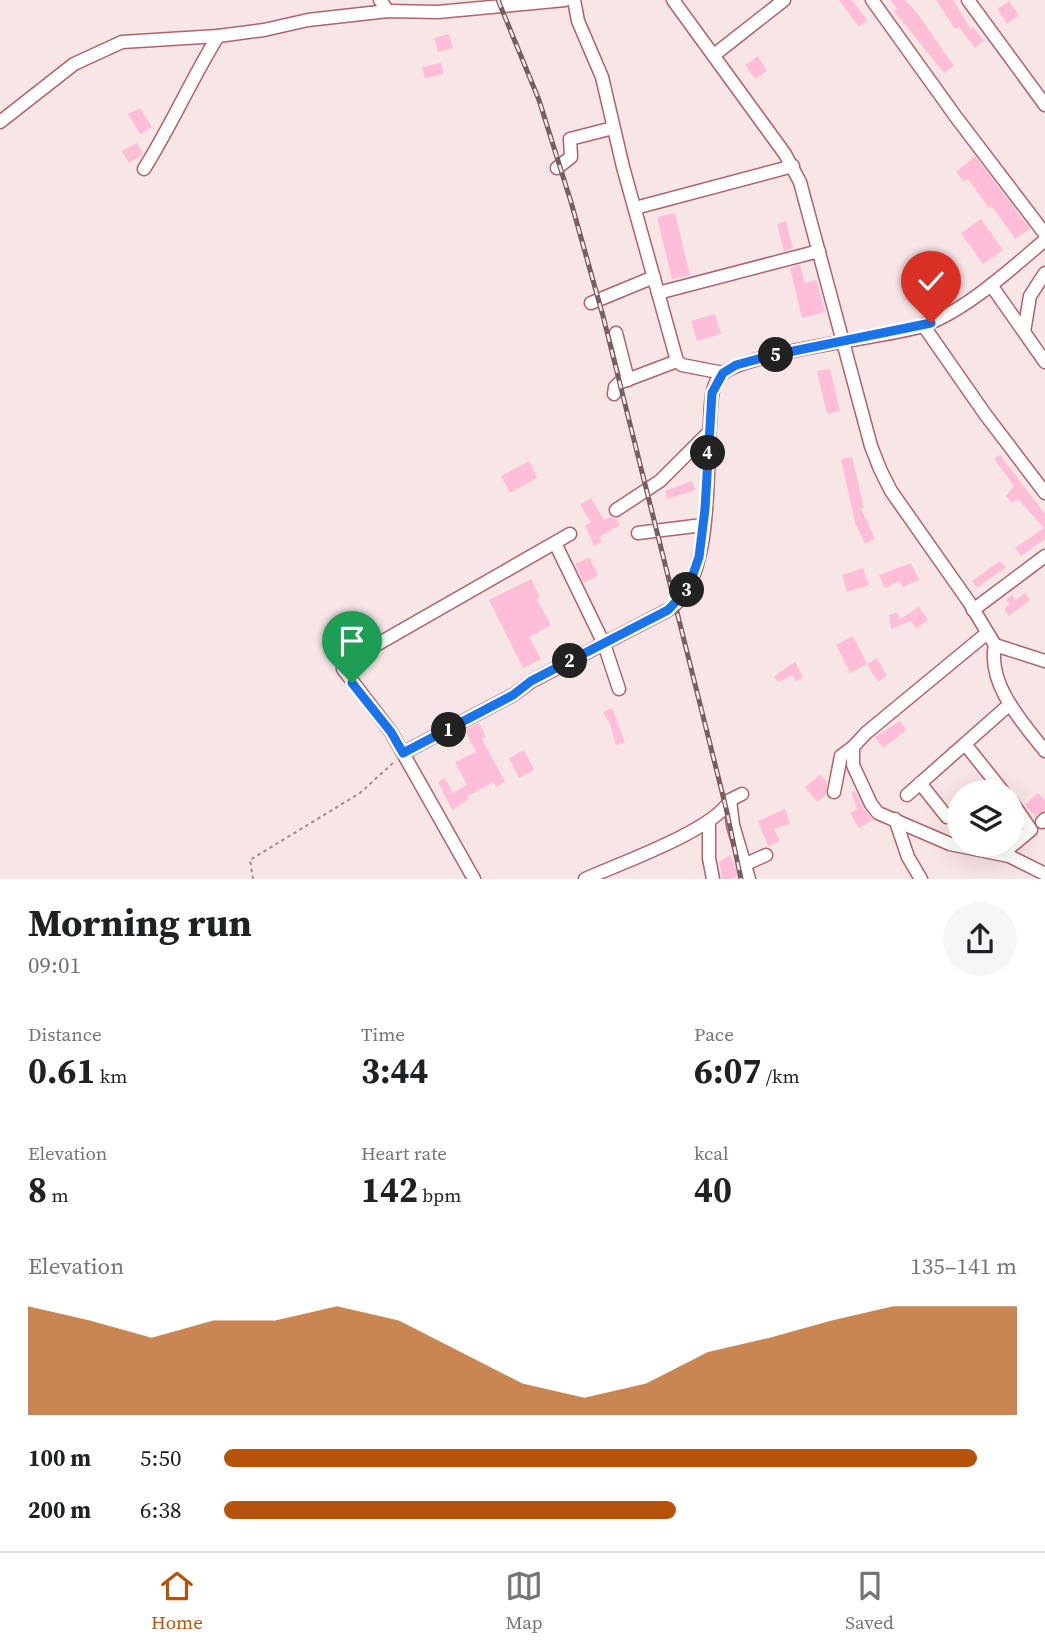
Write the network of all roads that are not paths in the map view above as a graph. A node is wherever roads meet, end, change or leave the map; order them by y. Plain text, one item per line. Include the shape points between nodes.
1 (380, 0) edge
2 (565, 0) edge
3 (574, 0) edge
4 (660, 0) edge
5 (784, 0) edge
6 (872, 0) edge
7 (968, 0) edge
8 (675, 2) edge
9 (388, 11) junction
10 (218, 36) junction
11 (714, 55) junction
12 (1045, 105) edge
13 (0, 122) edge
14 (613, 128) junction
15 (793, 166) junction
16 (557, 168) dead end
17 (145, 169) dead end
18 (635, 208) junction
19 (1045, 234) edge
20 (1045, 240) edge
21 (819, 251) junction
22 (1045, 273) edge
23 (654, 277) junction
24 (991, 285) junction
25 (658, 293) junction
26 (591, 303) dead end
27 (923, 325) junction
28 (1024, 332) junction
29 (616, 333) dead end
30 (843, 343) junction
31 (677, 361) junction
32 (1045, 362) edge
33 (723, 373) junction
34 (628, 380) junction
35 (614, 394) dead end
36 (709, 432) junction
37 (1045, 493) edge
38 (616, 510) dead end
39 (703, 524) junction
40 (638, 533) dead end
41 (570, 534) dead end
42 (555, 543) junction
43 (1045, 556) edge
44 (973, 610) junction
45 (986, 635) junction
46 (604, 644) junction
47 (995, 645) junction
48 (1045, 661) edge
49 (619, 689) dead end
50 (1010, 704) junction
51 (965, 744) junction
52 (853, 747) junction
53 (1045, 751) edge
54 (403, 753) junction
55 (994, 780) edge
56 (920, 783) junction
57 (834, 792) dead end
58 (907, 794) dead end
59 (947, 817) dead end
60 (895, 819) junction
61 (1024, 820) edge
62 (709, 821) junction
63 (1024, 836) edge
64 (947, 843) edge
65 (766, 855) dead end
66 (1010, 857) edge
67 (746, 864) junction
68 (1045, 874) edge
69 (474, 879) edge
70 (585, 879) edge
71 (713, 879) edge
72 (749, 879) edge
73 (921, 879) edge

1 - 9 street
2 - 9 street via 438,12
3 - 14 street via 578,21 599,66
4 - 8 street
5 - 11 street
6 - 19 street
7 - 12 street
8 - 11 street
9 - 10 street
10 - 13 street via 122,42 74,64
10 - 17 street
11 - 15 street
14 - 16 street via 570,139 571,157
14 - 18 street
15 - 18 street
15 - 21 street
18 - 23 street
20 - 24 street
21 - 25 street
21 - 30 street
22 - 28 street via 1030,296
23 - 25 street
23 - 26 street
24 - 27 street
24 - 28 street
25 - 31 street
27 - 30 street
27 - 37 street
28 - 32 street
29 - 34 street
30 - 33 street via 769,356
30 - 44 street via 880,469
31 - 33 street
31 - 34 street
33 - 36 street via 712,393
34 - 35 street via 617,385
36 - 38 street via 660,481
36 - 39 street
39 - 40 street
39 - 46 street via 694,578 680,600
41 - 42 street
42 - 46 street
42 - 54 street via 343,664 342,669
43 - 44 street
44 - 45 street
45 - 47 street
45 - 52 street
46 - 49 street
46 - 54 street
47 - 48 street
47 - 50 street via 994,669
50 - 51 street
50 - 53 street
51 - 55 street
51 - 56 street
52 - 57 street via 841,756
52 - 60 street via 853,765 871,804 878,813
54 - 69 street
56 - 58 street
56 - 59 street
60 - 64 street
60 - 73 street
61 - 63 street via 1031,830
62 - 67 street via 736,797 733,825
62 - 70 street
62 - 71 street
65 - 67 street
66 - 68 street
67 - 72 street

